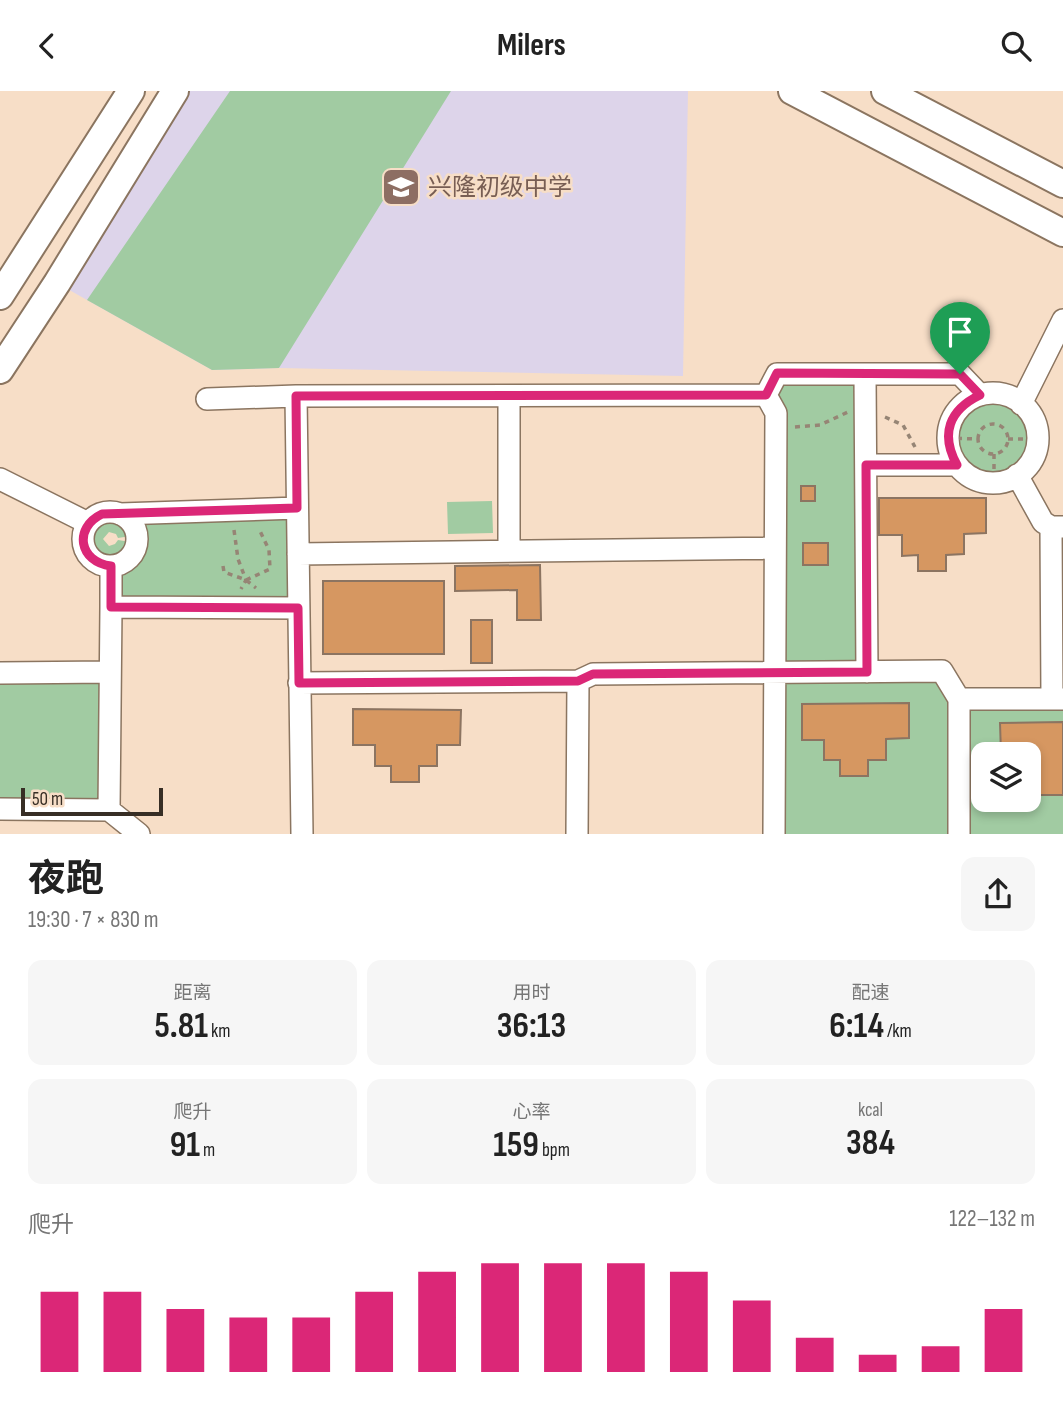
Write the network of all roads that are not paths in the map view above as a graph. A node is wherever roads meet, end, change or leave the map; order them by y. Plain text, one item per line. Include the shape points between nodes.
1 (131, 91) edge
2 (175, 91) edge
3 (792, 91) edge
4 (885, 91) edge
5 (1063, 184) edge
6 (1063, 233) edge
7 (0, 296) edge
8 (1063, 320) edge
9 (0, 370) edge
10 (865, 375) junction
11 (766, 395) junction
12 (980, 395) junction
13 (296, 396) junction
14 (509, 396) junction
15 (207, 398) dead end
16 (1021, 404) junction
17 (866, 465) junction
18 (957, 465) junction
19 (1017, 475) junction
20 (0, 479) edge
21 (297, 508) junction
22 (120, 514) junction
23 (88, 523) junction
24 (1057, 527) edge
25 (775, 548) junction
26 (509, 551) junction
27 (298, 554) junction
28 (111, 566) junction
29 (111, 607) junction
30 (298, 608) junction
31 (110, 672) junction
32 (867, 672) junction
33 (0, 673) edge
34 (775, 673) junction
35 (578, 681) junction
36 (299, 683) junction
37 (959, 699) junction
38 (1057, 699) edge
39 (0, 809) edge
40 (109, 810) junction
41 (139, 834) edge
42 (302, 834) edge
43 (577, 834) edge
44 (774, 834) edge
45 (959, 834) edge

1 - 7 street
2 - 9 street
3 - 6 street
4 - 5 street
8 - 16 street
10 - 11 street via 777,373
10 - 12 street via 960,374
10 - 17 street
11 - 14 street
11 - 25 street via 776,413
12 - 16 street via 1009,396
12 - 18 street via 967,401 950,424 947,438
13 - 14 street
13 - 15 street
13 - 21 street
14 - 26 street
16 - 19 street via 1031,415 1037,439 1033,459
17 - 18 street
17 - 32 street
18 - 19 street via 981,482
19 - 24 street via 1042,522
20 - 23 street
21 - 22 street
21 - 27 street
22 - 23 street via 102,514
22 - 28 street via 134,526 137,544 128,559
23 - 28 street via 85,548 95,561
24 - 38 street
25 - 26 street
25 - 34 street
26 - 27 street
27 - 30 street
28 - 29 street
29 - 30 street
29 - 31 street
30 - 36 street
31 - 33 street
31 - 40 street
32 - 34 street
32 - 37 street via 942,671
34 - 35 street via 593,674
34 - 44 street
35 - 36 street
35 - 43 street
36 - 42 street
37 - 38 street
37 - 45 street
39 - 40 street
40 - 41 street

